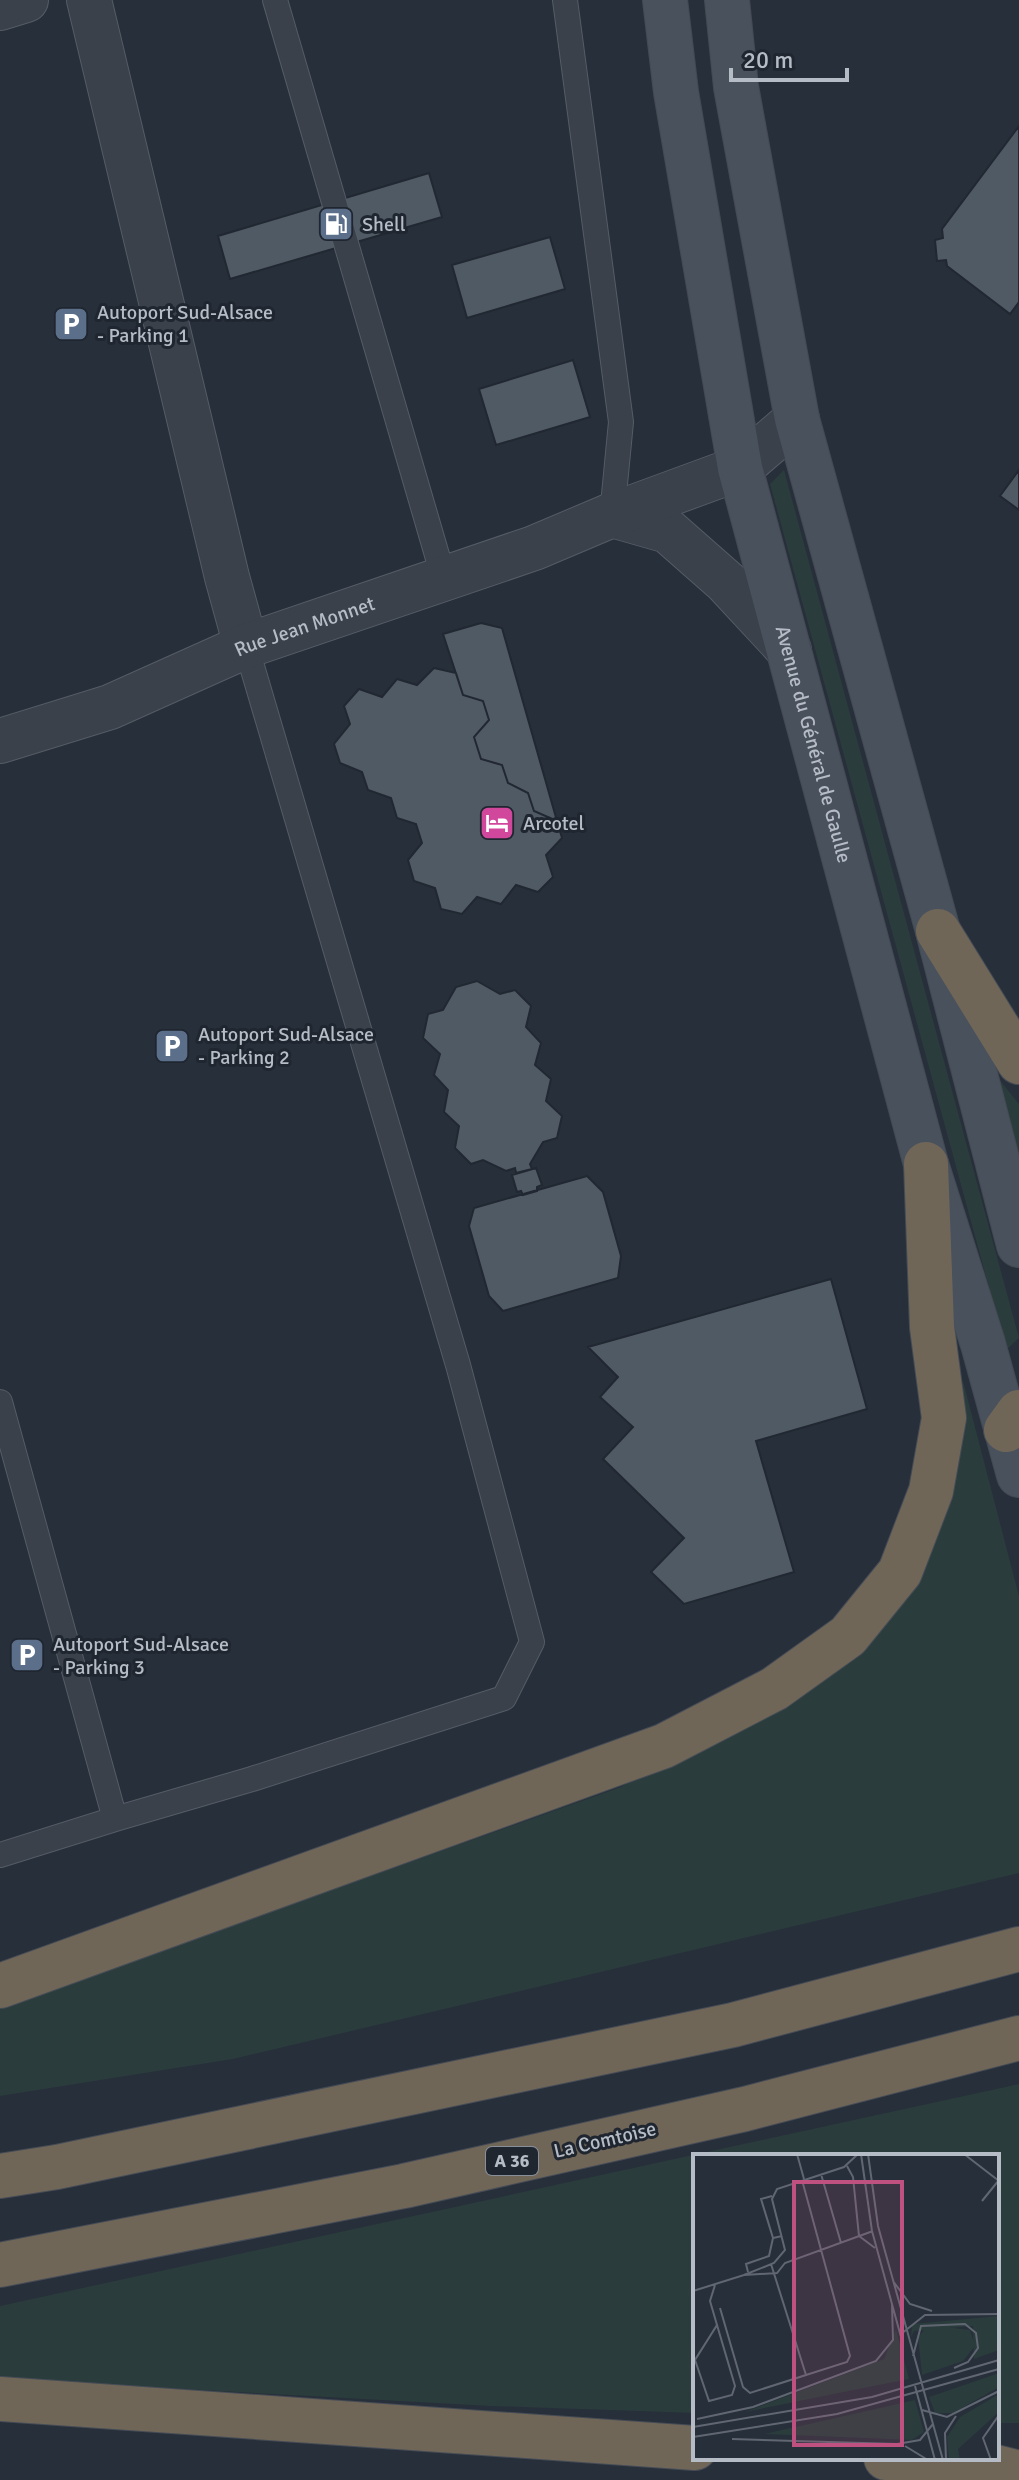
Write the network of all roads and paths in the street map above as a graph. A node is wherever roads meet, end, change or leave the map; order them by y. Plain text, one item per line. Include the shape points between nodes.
1 (26, 0) edge
2 (89, 0) edge
3 (275, 0) edge
4 (565, 0) edge
5 (665, 0) edge
6 (727, 0) edge
7 (0, 8) edge
8 (797, 419) junction
9 (740, 468) junction
10 (612, 515) junction
11 (444, 579) junction
12 (246, 646) junction
13 (789, 650) junction
14 (0, 741) edge
15 (938, 931) junction
16 (1019, 1062) edge
17 (926, 1164) junction
18 (1019, 1245) edge
19 (0, 1402) edge
20 (1013, 1421) edge
21 (1019, 1475) edge
22 (115, 1819) junction
23 (0, 1855) edge
24 (1019, 1949) edge
25 (0, 1986) edge
26 (1019, 2038) edge
27 (0, 2176) edge
28 (0, 2265) edge
29 (0, 2399) edge
30 (693, 2448) edge
31 (1019, 2454) edge
32 (999, 2457) edge
33 (989, 2460) edge
34 (1019, 2473) edge

1 - 7 street
2 - 12 street
3 - 11 lane
4 - 10 lane via 621,422
5 - 9 main road, Avenue du Général de Gaulle
6 - 8 main road via 736,87
8 - 9 street, Rue Jean Monnet
8 - 15 main road
9 - 10 street, Rue Jean Monnet
9 - 13 main road, Avenue du Général de Gaulle
10 - 11 street, Rue Jean Monnet
10 - 13 street via 668,531 726,582
11 - 12 street, Rue Jean Monnet
12 - 14 street, Rue Jean Monnet via 110,707
12 - 22 lane via 454,1350 532,1642 504,1698
13 - 17 main road, Avenue du Général de Gaulle
15 - 16 highway
15 - 18 main road
17 - 20 main road, Avenue du Général de Gaulle
17 - 25 highway via 932,1327 944,1418 931,1491 900,1572 848,1636 774,1689 664,1746
19 - 22 lane
20 - 21 main road, Avenue du Général de Gaulle
22 - 23 lane
24 - 27 highway via 733,2025
26 - 28 highway, La Comtoise / A 36 via 745,2109 420,2182
29 - 30 highway
31 - 32 highway
33 - 34 highway

